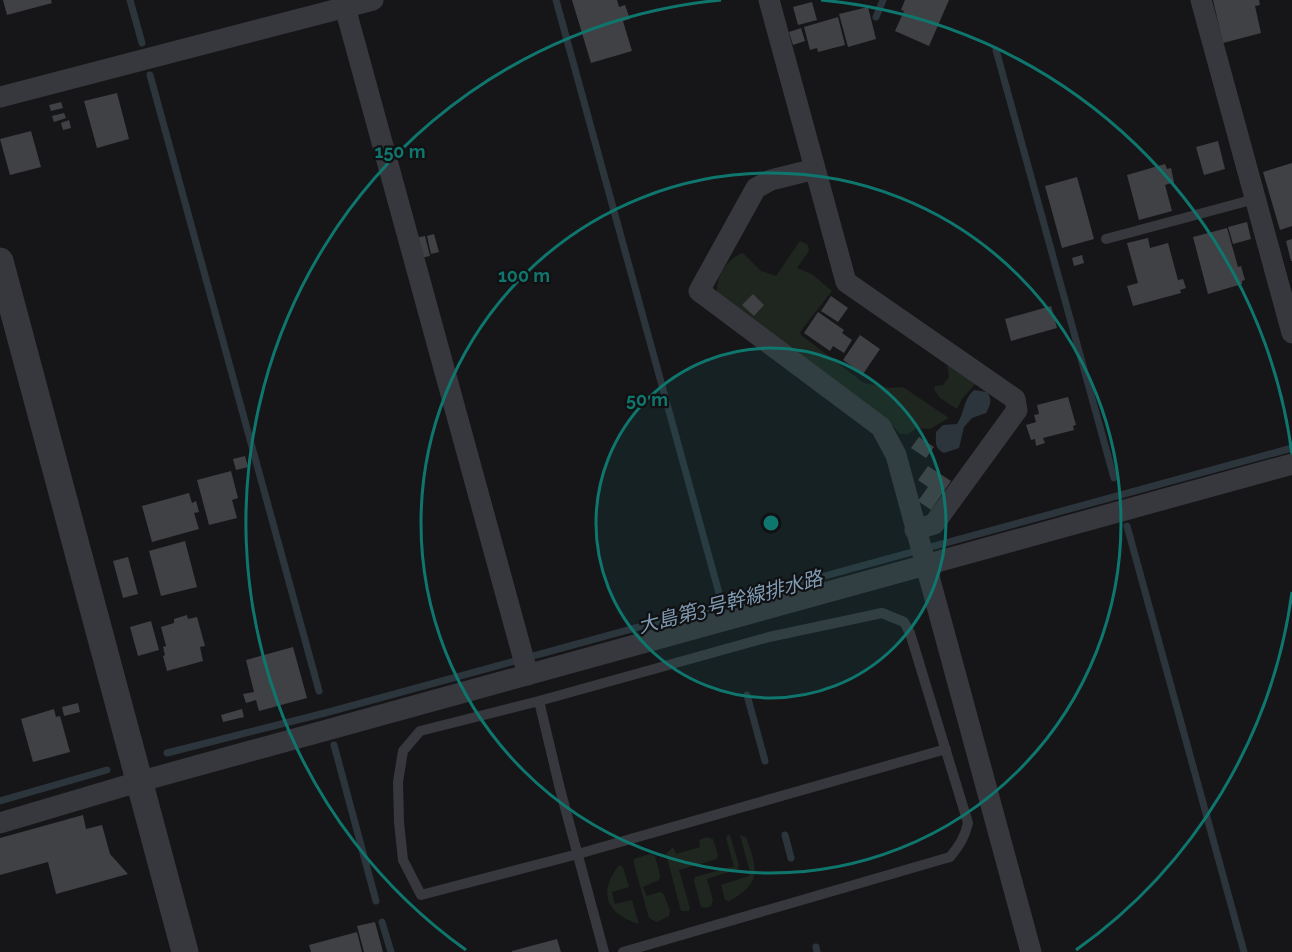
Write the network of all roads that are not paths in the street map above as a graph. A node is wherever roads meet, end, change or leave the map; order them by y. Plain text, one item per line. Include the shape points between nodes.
1 (374, 0) edge
2 (769, 0) edge
3 (1200, 0) edge
4 (344, 4) edge
5 (0, 98) edge
6 (815, 169) junction
7 (1255, 199) junction
8 (1106, 239) dead end
9 (0, 261) edge
10 (1292, 333) edge
11 (1292, 464) edge
12 (916, 534) junction
13 (924, 562) junction
14 (527, 672) junction
15 (539, 701) junction
16 (946, 749) junction
17 (138, 782) junction
18 (0, 823) edge
19 (578, 854) junction
20 (185, 952) edge
21 (604, 952) edge
22 (622, 952) edge
23 (1031, 952) edge

1 - 4 street
2 - 6 street
3 - 7 street
4 - 5 street
4 - 14 street
6 - 12 street via 846,282 1015,399 1017,410 934,524
6 - 12 street via 771,180 756,188 699,291 881,427 896,455
7 - 8 lane
7 - 10 street
9 - 17 street
11 - 13 street
12 - 13 street
13 - 14 street
13 - 23 street
14 - 17 street
15 - 16 lane via 769,637 882,613 904,622 910,633
15 - 19 lane
15 - 19 lane via 420,731 403,752 398,782 403,860 421,895
16 - 19 lane
16 - 22 lane via 968,823 966,834 950,857
17 - 18 street
17 - 20 street
19 - 21 lane

